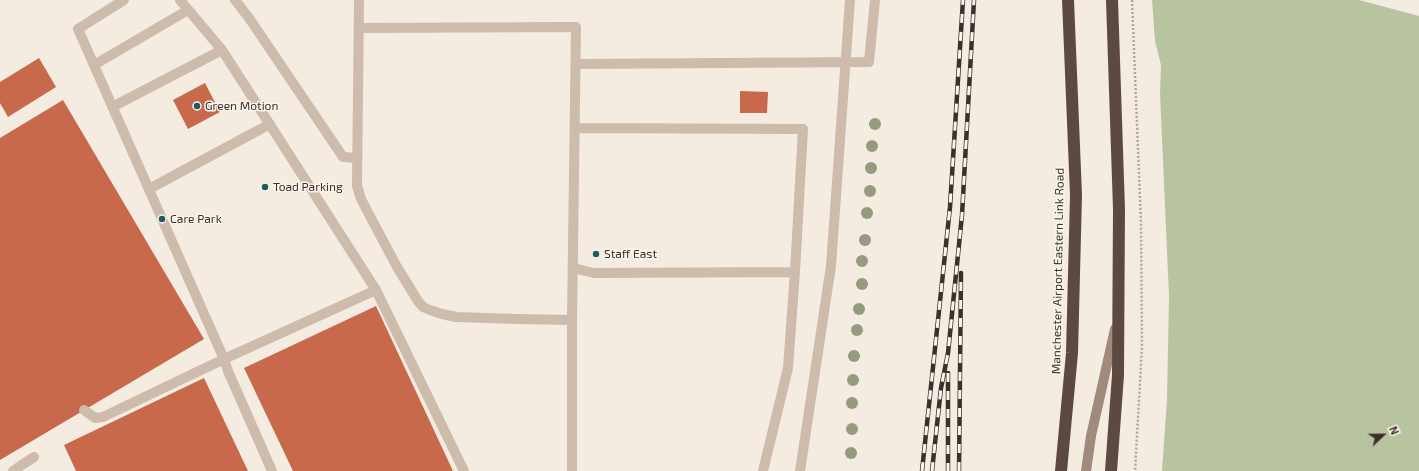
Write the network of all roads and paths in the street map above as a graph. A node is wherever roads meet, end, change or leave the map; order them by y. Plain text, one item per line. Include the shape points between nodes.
1 (124, 0) edge
2 (180, 0) edge
3 (235, 0) edge
4 (359, 0) edge
5 (850, 0) edge
6 (875, 0) edge
7 (1068, 0) edge
8 (1112, 0) edge
9 (1132, 0) edge
10 (188, 10) junction
11 (359, 28) junction
12 (222, 50) junction
13 (845, 62) junction
14 (576, 64) junction
15 (94, 65) junction
16 (112, 107) junction
17 (270, 124) junction
18 (575, 128) junction
19 (357, 158) junction
20 (149, 189) junction
21 (573, 268) junction
22 (795, 272) junction
23 (376, 290) junction
24 (1117, 319) junction
25 (572, 320) junction
26 (224, 359) junction
27 (84, 410) dead end
28 (34, 457) dead end
29 (13, 471) edge
30 (272, 471) edge
31 (464, 471) edge
32 (572, 471) edge
33 (763, 471) edge
34 (800, 471) edge
35 (1061, 471) edge
36 (1086, 471) edge
37 (1111, 471) edge
38 (1135, 471) edge

1 - 15 lane via 78,29
2 - 10 lane
3 - 19 lane via 342,157
4 - 11 lane
5 - 13 lane
6 - 13 lane via 869,62
7 - 35 highway, Manchester Airport Eastern Link Road via 1076,195 1072,353
8 - 24 highway via 1119,209
9 - 38 path via 1141,223 1142,340
10 - 12 lane
10 - 15 lane
11 - 14 lane via 576,27
11 - 19 lane
12 - 16 lane
12 - 17 lane
13 - 14 lane
13 - 34 lane via 831,266
14 - 18 lane
15 - 16 lane
16 - 20 lane
17 - 20 lane
17 - 23 lane
18 - 21 lane
18 - 22 lane via 803,129
19 - 25 lane via 357,186 361,199 397,267 423,307 456,317
20 - 26 lane
21 - 22 lane via 594,273
21 - 25 lane
22 - 33 lane via 788,368
23 - 26 lane
23 - 31 lane
24 - 36 main road via 1091,436
24 - 37 highway via 1118,375
25 - 32 lane
26 - 27 lane via 103,417 95,418
26 - 30 lane
28 - 29 lane

